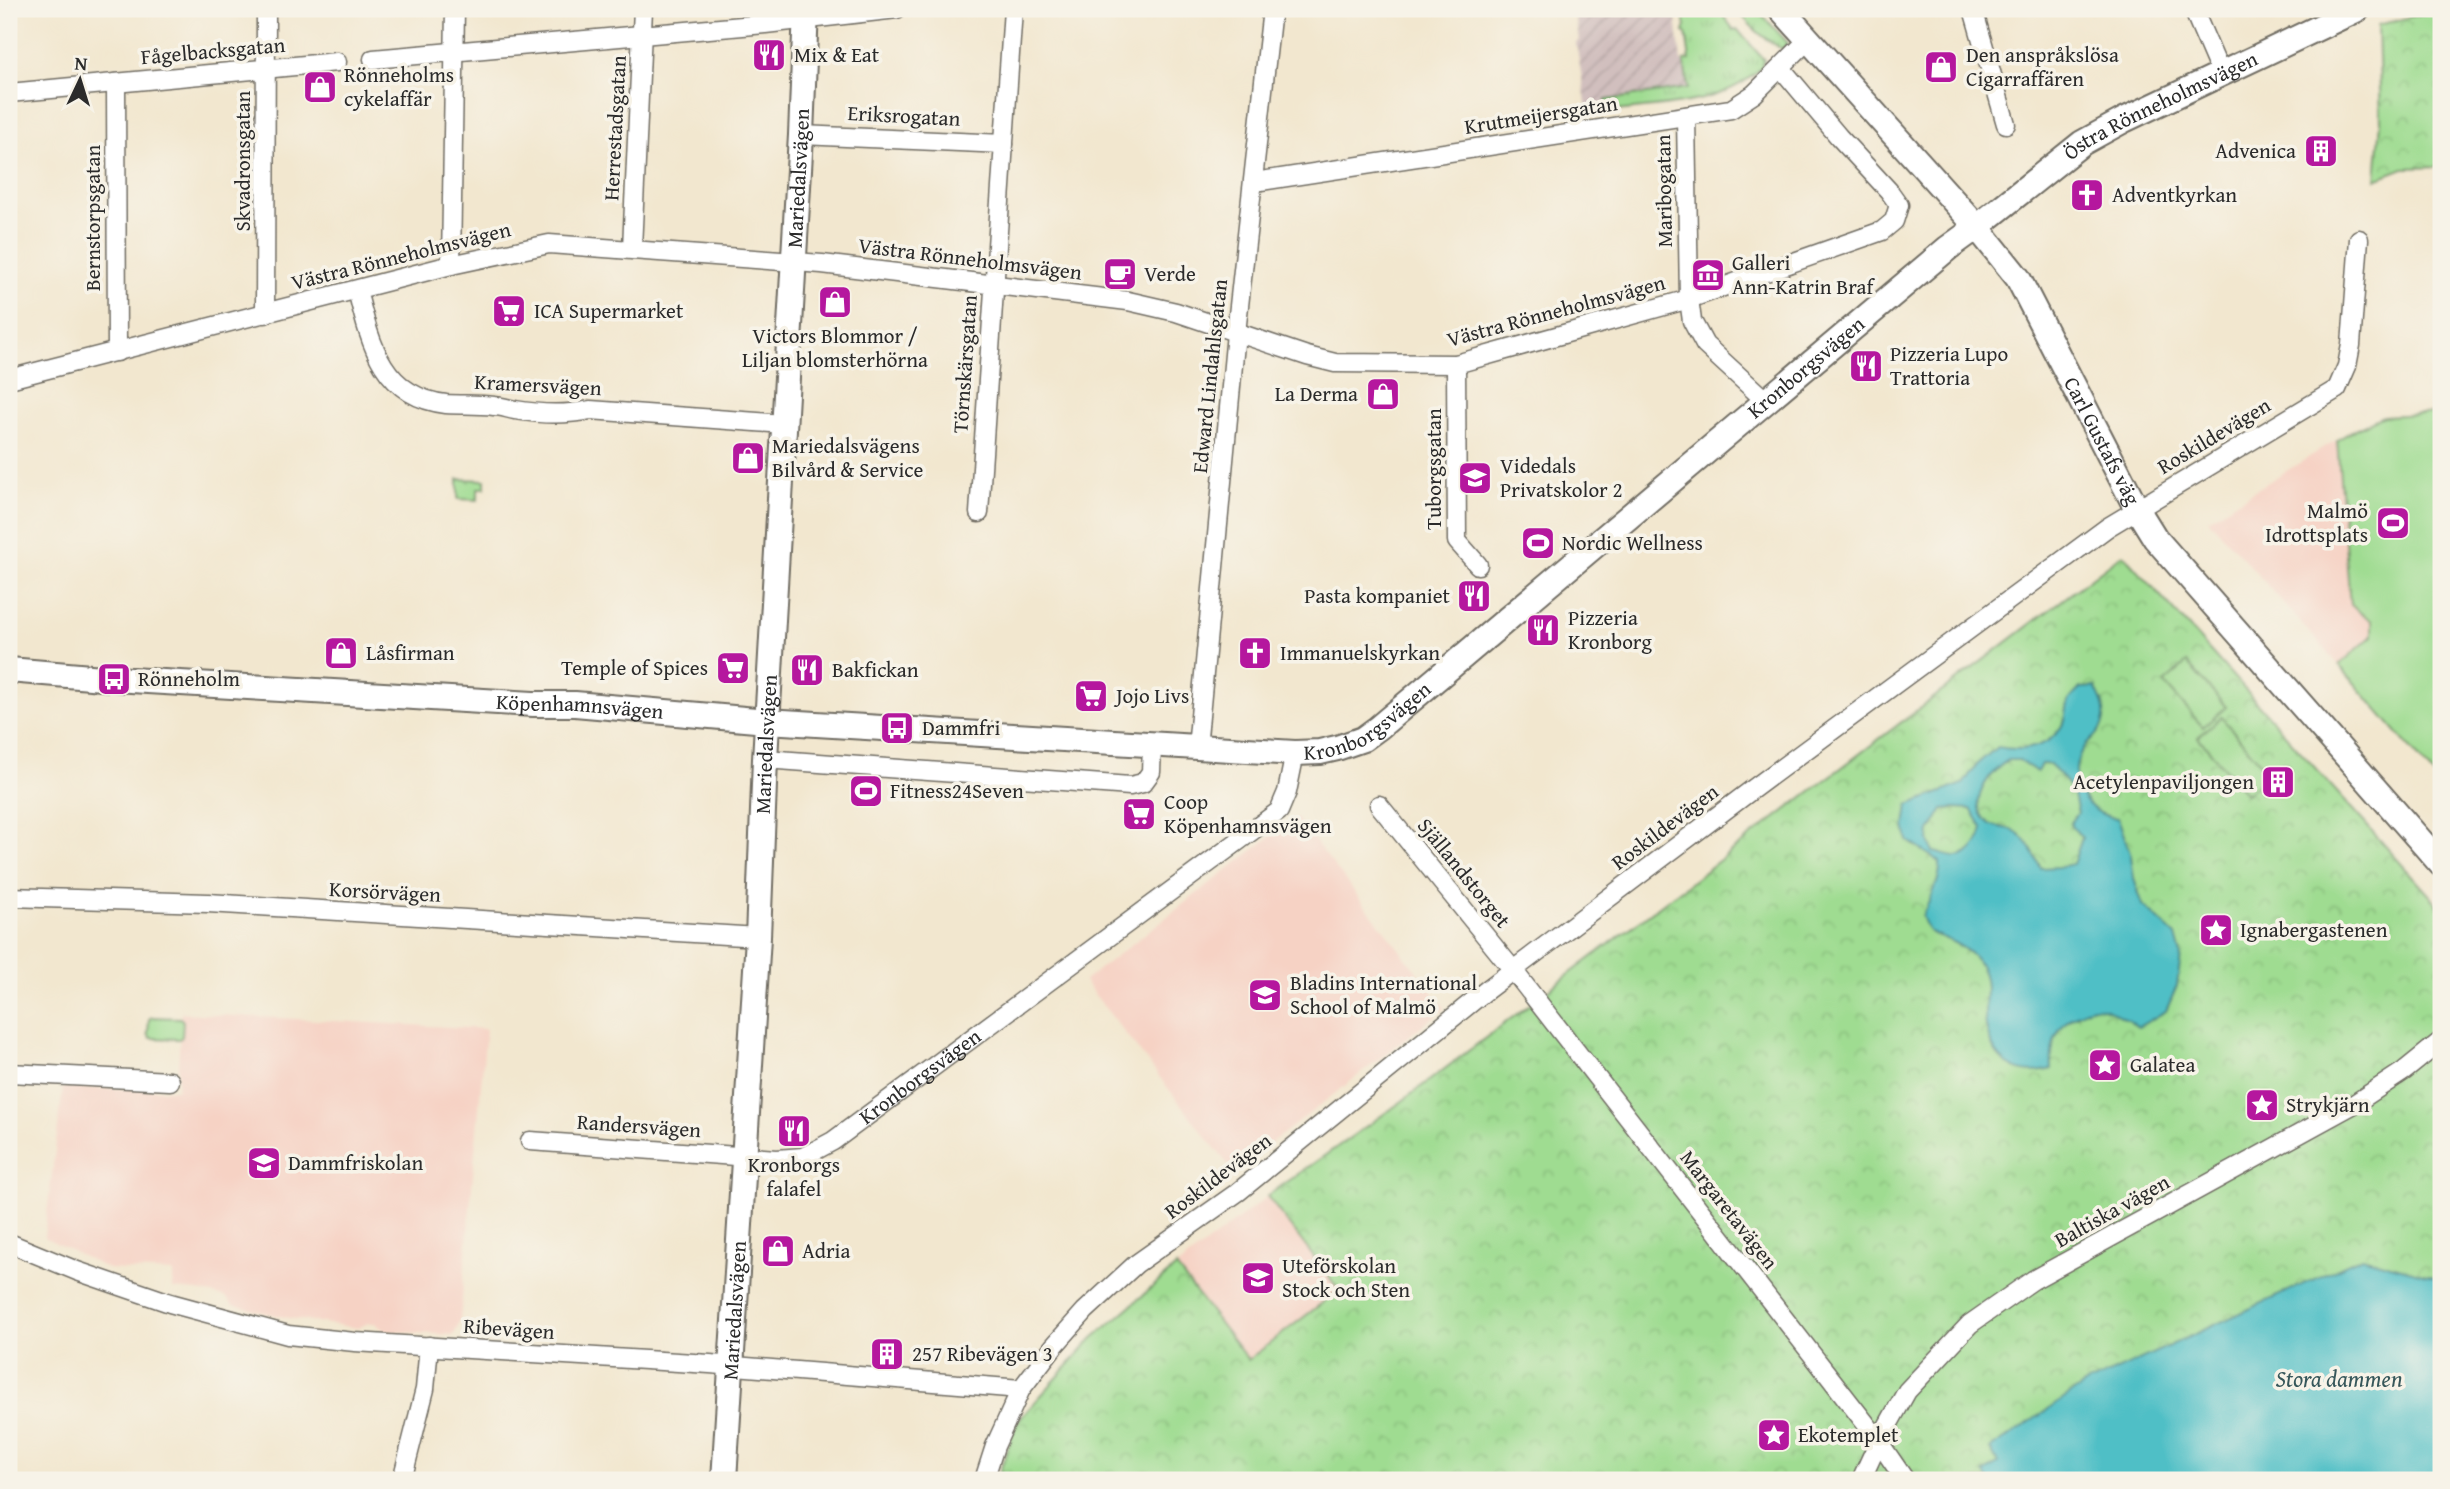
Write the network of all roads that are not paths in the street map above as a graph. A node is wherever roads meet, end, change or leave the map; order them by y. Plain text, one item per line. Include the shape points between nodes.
1 (266, 9) edge
2 (455, 9) edge
3 (643, 9) edge
4 (897, 9) edge
5 (1013, 9) edge
6 (1272, 9) edge
7 (1781, 9) edge
8 (1973, 9) edge
9 (2193, 9) edge
10 (2358, 9) edge
11 (806, 14) edge
12 (642, 35) junction
13 (1810, 39) junction
14 (455, 52) junction
15 (373, 59) dead end
16 (337, 62) dead end
17 (1780, 68) junction
18 (266, 69) junction
19 (2221, 74) junction
20 (116, 83) junction
21 (9, 93) edge
22 (1686, 117) junction
23 (2006, 124) dead end
24 (801, 135) junction
25 (1004, 144) junction
26 (1254, 182) junction
27 (1978, 228) junction
28 (2359, 239) dead end
29 (632, 248) junction
30 (794, 262) junction
31 (451, 265) junction
32 (993, 285) junction
33 (357, 290) junction
34 (1689, 299) junction
35 (265, 314) junction
36 (1236, 333) junction
37 (117, 352) junction
38 (1456, 364) junction
39 (9, 379) edge
40 (1767, 402) junction
41 (784, 424) junction
42 (2137, 509) junction
43 (979, 513) dead end
44 (1478, 565) dead end
45 (9, 670) edge
46 (767, 722) junction
47 (1152, 746) junction
48 (1197, 748) junction
49 (1295, 753) junction
50 (765, 759) junction
51 (1379, 805) dead end
52 (2441, 864) edge
53 (9, 897) edge
54 (758, 937) junction
55 (1513, 970) junction
56 (2441, 1041) edge
57 (9, 1073) edge
58 (170, 1081) dead end
59 (530, 1141) dead end
60 (745, 1156) junction
61 (9, 1242) edge
62 (429, 1346) junction
63 (730, 1366) junction
64 (1021, 1389) junction
65 (1879, 1441) junction
66 (402, 1480) edge
67 (724, 1480) edge
68 (985, 1480) edge
69 (1861, 1480) edge
70 (1905, 1480) edge

1 - 18 street, Skvadronsgatan
2 - 14 street
3 - 12 street, Herrestadsgatan
4 - 11 street
5 - 25 street, Törnskärsgatan
6 - 26 street, Edward Lindahlsgatan
7 - 13 street, Carl Gustafs väg
8 - 23 street
9 - 19 street
10 - 19 street, Östra Rönneholmsvägen
11 - 12 street
11 - 24 street, Mariedalsvägen
12 - 14 street
12 - 29 street, Herrestadsgatan
13 - 17 street, Krutmeijersgatan
13 - 27 street, Carl Gustafs väg
14 - 15 street
14 - 31 street
16 - 18 street, Fågelbacksgatan
17 - 22 street, Krutmeijersgatan via 1754,94 1731,108
17 - 34 street, Västra Rönneholmsvägen via 1889,191 1899,205 1894,221 1882,231
18 - 20 street, Fågelbacksgatan
18 - 35 street, Skvadronsgatan
19 - 27 street, Östra Rönneholmsvägen via 2082,144
20 - 21 street, Fågelbacksgatan
20 - 37 street, Bernstorpsgatan
22 - 26 street, Krutmeijersgatan
22 - 34 street, Maribogatan
24 - 25 street, Eriksrogatan
24 - 30 street, Mariedalsvägen
25 - 32 street, Törnskärsgatan
26 - 36 street, Edward Lindahlsgatan
27 - 40 street, Kronborgsvägen via 1948,248
27 - 42 street, Carl Gustafs väg via 2018,278
28 - 42 street, Roskildevägen via 2351,345 2337,389
29 - 30 street, Västra Rönneholmsvägen
29 - 31 street, Västra Rönneholmsvägen via 549,244
30 - 32 street, Västra Rönneholmsvägen
30 - 41 street, Mariedalsvägen
31 - 33 street, Västra Rönneholmsvägen
32 - 36 street, Västra Rönneholmsvägen via 1154,305
32 - 43 street, Törnskärsgatan
33 - 35 street, Västra Rönneholmsvägen
33 - 41 street, Kramersvägen via 374,350 385,369 412,394 427,400 516,411 574,414 594,410
34 - 38 street, Västra Rönneholmsvägen
34 - 40 street, Maribogatan via 1692,321 1704,345
35 - 37 street, Västra Rönneholmsvägen
36 - 38 street, Västra Rönneholmsvägen via 1335,363
36 - 48 street, Edward Lindahlsgatan
37 - 39 street, Västra Rönneholmsvägen
38 - 44 street, Tuborgsgatan via 1457,541
40 - 49 street, Kronborgsvägen via 1378,728 1337,748
41 - 46 street, Mariedalsvägen
42 - 52 street, Carl Gustafs väg via 2155,538
42 - 55 street, Roskildevägen
45 - 46 street, Köpenhamnsvägen via 575,704
46 - 47 street, Köpenhamnsvägen
46 - 50 street, Mariedalsvägen
47 - 48 street, Köpenhamnsvägen
47 - 50 street via 1151,772 1143,783 1130,786
48 - 49 street, Köpenhamnsvägen
49 - 60 street, Kronborgsvägen via 1279,811 839,1136 803,1157
50 - 54 street, Mariedalsvägen
51 - 55 street, Själlandstorget
53 - 54 street, Korsörvägen via 208,903
54 - 60 street, Mariedalsvägen
55 - 64 street, Roskildevägen via 1238,1192 1134,1266 1085,1311
55 - 65 street, Margaretavägen
56 - 65 street, Baltiska vägen via 2354,1104 2033,1280 1970,1324 1907,1391
57 - 58 street
59 - 60 street, Randersvägen
60 - 63 street, Mariedalsvägen
61 - 62 street, Ribevägen via 170,1303 288,1335
62 - 63 street, Ribevägen
62 - 66 street via 425,1389
63 - 64 street, Ribevägen
63 - 67 street, Mariedalsvägen
64 - 68 street, Roskildevägen
65 - 69 street, Baltiska vägen
65 - 70 street, Margaretavägen

